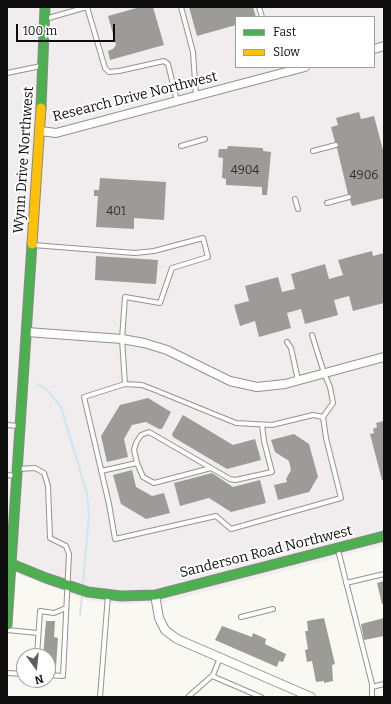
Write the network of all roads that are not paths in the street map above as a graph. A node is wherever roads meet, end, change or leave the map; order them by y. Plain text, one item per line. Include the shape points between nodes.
1 (45, 7) edge
2 (87, 7) edge
3 (181, 7) edge
4 (45, 19) junction
5 (44, 66) junction
6 (298, 68) edge
7 (276, 71) edge
8 (7, 73) edge
9 (196, 96) junction
10 (177, 101) junction
11 (40, 131) junction
12 (205, 139) dead end
13 (336, 145) dead end
14 (181, 146) dead end
15 (313, 151) dead end
16 (349, 198) dead end
17 (295, 199) dead end
18 (327, 204) dead end
19 (298, 209) dead end
20 (33, 245) junction
21 (27, 332) junction
22 (312, 335) dead end
23 (122, 339) junction
24 (287, 342) dead end
25 (384, 357) edge
26 (324, 373) junction
27 (298, 380) junction
28 (125, 384) junction
29 (323, 417) junction
30 (7, 425) edge
31 (262, 425) junction
32 (21, 426) junction
33 (137, 463) junction
34 (212, 468) junction
35 (101, 471) junction
36 (18, 472) junction
37 (7, 475) edge
38 (384, 536) edge
39 (337, 548) junction
40 (9, 563) edge
41 (384, 574) edge
42 (346, 583) junction
43 (66, 585) junction
44 (108, 595) junction
45 (155, 595) junction
46 (66, 608) junction
47 (273, 609) dead end
48 (241, 617) dead end
49 (7, 621) edge
50 (7, 625) edge
51 (7, 630) edge
52 (38, 633) junction
53 (37, 648) edge
54 (220, 658) junction
55 (56, 676) edge
56 (212, 676) junction
57 (384, 684) edge
58 (372, 687) junction
59 (100, 697) edge
60 (188, 697) edge
61 (261, 697) edge
62 (311, 697) edge
63 (372, 697) edge

1 - 4 street, Wynn Drive Northwest
2 - 4 lane
2 - 10 lane via 105,68 109,72 119,71 164,61 168,64
3 - 9 lane via 193,52
4 - 5 street, Wynn Drive Northwest
5 - 8 lane
5 - 11 street, Wynn Drive Northwest
6 - 7 street, Research Drive Northwest
7 - 9 street, Research Drive Northwest
9 - 10 street, Research Drive Northwest
10 - 11 street, Research Drive Northwest via 56,133
11 - 20 street, Wynn Drive Northwest
12 - 14 lane
13 - 15 lane
16 - 18 lane
17 - 19 lane
20 - 21 street, Wynn Drive Northwest
20 - 23 lane via 135,253 154,251 203,238 208,257 172,268 160,304 125,298
21 - 23 street
21 - 32 street, Wynn Drive Northwest
22 - 26 lane
23 - 27 street via 167,350 247,386 265,387
23 - 28 lane
24 - 27 lane via 291,348
25 - 26 street
26 - 27 street
26 - 29 lane via 333,403
28 - 31 lane via 142,385 236,423
28 - 35 lane via 84,397
29 - 31 lane via 313,415
29 - 35 lane via 341,498 231,528 216,516 115,539
30 - 32 lane
31 - 34 lane via 272,472 235,480
32 - 36 street, Wynn Drive Northwest
33 - 34 lane via 143,477 154,483
33 - 34 lane via 134,450 136,443 141,435 149,432
33 - 35 lane
36 - 37 lane
36 - 40 street, Wynn Drive Northwest
36 - 43 lane via 35,468 44,473 48,486 50,538 66,546 69,554
38 - 39 street, Sanderson Road Northwest
39 - 42 lane
39 - 45 street, Sanderson Road Northwest
40 - 43 street, Sanderson Road Northwest
40 - 49 street, Wynn Drive Northwest
41 - 42 lane
42 - 58 lane
43 - 44 street, Sanderson Road Northwest
43 - 46 lane
44 - 45 street, Sanderson Road Northwest
44 - 59 lane
45 - 54 street via 159,618 165,630 177,639
46 - 52 lane via 54,613 40,612
46 - 55 lane via 63,676
47 - 48 lane
49 - 50 street, Wynn Drive Northwest
51 - 52 lane
52 - 53 lane
54 - 56 lane
54 - 62 street
56 - 60 lane
56 - 61 lane
57 - 58 lane
58 - 63 lane

